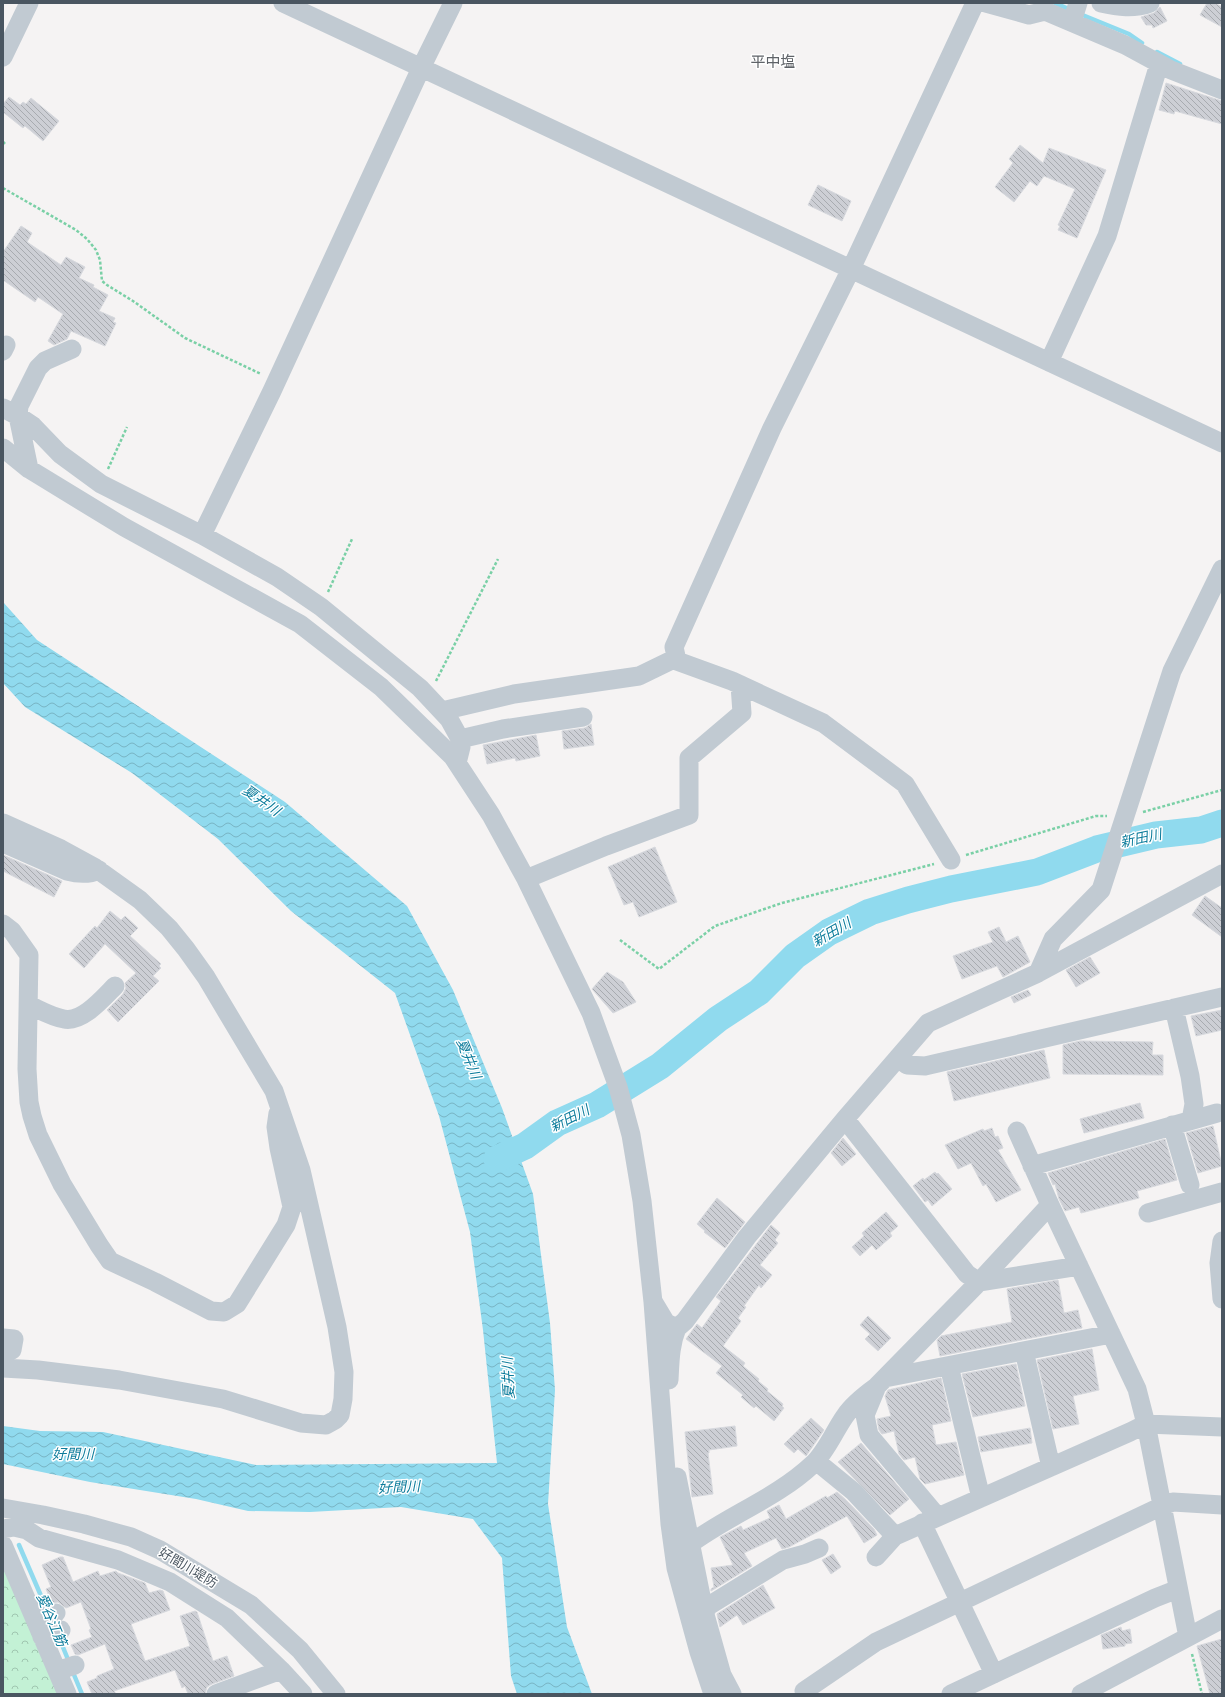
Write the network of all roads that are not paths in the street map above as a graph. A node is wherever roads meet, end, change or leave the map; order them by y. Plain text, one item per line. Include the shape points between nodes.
1 (29, 3) edge
2 (283, 3) edge
3 (453, 3) edge
4 (974, 3) edge
5 (986, 3) edge
6 (1024, 3) edge
7 (1078, 3) edge
8 (1102, 3) edge
9 (1150, 3) edge
10 (1045, 11) junction
11 (1072, 22) junction
12 (3, 58) edge
13 (1159, 64) junction
14 (421, 68) junction
15 (1222, 90) edge
16 (851, 270) junction
17 (72, 349) dead end
18 (1049, 362) junction
19 (11, 412) edge
20 (1222, 443) edge
21 (3, 448) edge
22 (29, 469) junction
23 (202, 535) junction
24 (1222, 569) edge
25 (676, 658) junction
26 (740, 685) junction
27 (436, 705) junction
28 (583, 718) dead end
29 (460, 739) junction
30 (457, 764) junction
31 (3, 823) edge
32 (3, 843) edge
33 (951, 860) road end
34 (98, 870) junction
35 (1222, 874) edge
36 (526, 879) junction
37 (3, 924) edge
38 (1038, 973) junction
39 (115, 986) dead end
40 (1222, 997) edge
41 (29, 1005) junction
42 (1174, 1008) junction
43 (899, 1058) junction
44 (280, 1107) junction
45 (1217, 1113) dead end
46 (845, 1119) junction
47 (1191, 1120) junction
48 (1172, 1125) junction
49 (1017, 1131) dead end
50 (1032, 1166) junction
51 (1190, 1185) dead end
52 (1222, 1192) edge
53 (1050, 1205) junction
54 (1148, 1213) dead end
55 (1222, 1241) edge
56 (1079, 1266) junction
57 (979, 1282) junction
58 (1222, 1298) edge
59 (654, 1302) junction
60 (677, 1328) junction
61 (1111, 1334) junction
62 (3, 1338) edge
63 (3, 1350) edge
64 (1024, 1351) junction
65 (949, 1366) junction
66 (3, 1368) edge
67 (881, 1382) junction
68 (1146, 1424) junction
69 (1222, 1427) edge
70 (816, 1461) junction
71 (1051, 1467) junction
72 (981, 1498) junction
73 (1222, 1505) edge
74 (1162, 1506) junction
75 (3, 1508) edge
76 (930, 1520) junction
77 (3, 1529) edge
78 (895, 1536) junction
79 (690, 1544) junction
80 (3, 1545) edge
81 (819, 1548) dead end
82 (876, 1557) dead end
83 (1178, 1589) junction
84 (960, 1602) junction
85 (704, 1611) junction
86 (1222, 1619) edge
87 (59, 1621) dead end
88 (39, 1628) junction
89 (1188, 1638) junction
90 (75, 1665) dead end
91 (281, 1670) junction
92 (57, 1671) junction
93 (994, 1674) junction
94 (66, 1694) edge
95 (216, 1694) edge
96 (303, 1694) edge
97 (336, 1694) edge
98 (713, 1694) edge
99 (732, 1694) edge
100 (806, 1694) edge
101 (952, 1694) edge
102 (1081, 1694) edge

1 - 12 street
2 - 14 street
3 - 14 street
4 - 16 street
5 - 10 street via 1029,14
6 - 10 street
7 - 11 street
8 - 9 street via 1120,7
10 - 11 street
11 - 13 street via 1125,45
13 - 15 street
13 - 18 street via 1107,236
14 - 16 street
14 - 23 street via 277,381
16 - 18 street
16 - 25 street via 766,442 674,647
17 - 19 street via 45,361 38,368 19,406
18 - 20 street
19 - 22 street
19 - 23 street via 33,426 60,454 101,484
21 - 22 street
22 - 30 street via 124,527 300,624 381,687 453,757
23 - 27 street via 276,577 322,607 420,688
24 - 38 street via 1172,671 1101,890 1053,939
25 - 26 street via 677,661
25 - 27 street via 639,676
26 - 33 street via 822,723 905,784
26 - 36 street via 742,713 689,758 689,815
27 - 29 street via 449,719
28 - 29 street via 503,729
29 - 30 street
30 - 36 street via 491,815
31 - 34 street via 61,849
32 - 34 street via 72,872 88,874
34 - 44 street via 140,900 186,949 206,977 274,1090
35 - 38 street
36 - 59 street via 590,1013 618,1087 632,1135
37 - 41 street via 12,931 29,955
38 - 43 street via 928,1023
39 - 41 street via 89,1012 73,1019 64,1020
40 - 42 street
41 - 44 street via 29,1102 38,1135 62,1184 110,1261 211,1311 224,1312 237,1304 286,1225 292,1207 276,1127
42 - 43 street via 925,1066 907,1065
42 - 47 street via 1190,1076 1194,1104
43 - 46 street
44 - 66 street via 302,1170 337,1327 344,1372 344,1399 340,1415 335,1420 326,1425 301,1423 207,1396 119,1380
45 - 47 street
46 - 57 street via 967,1274
46 - 60 street via 747,1237 685,1321
47 - 48 street
48 - 50 street
48 - 51 street
49 - 50 street
50 - 53 street
52 - 54 street
53 - 56 street
53 - 57 street
55 - 58 street via 1219,1262
56 - 57 street
56 - 61 street
57 - 67 street
59 - 60 street via 666,1323
59 - 98 street via 670,1524 676,1568
60 - 79 street via 670,1365 672,1419 679,1488
61 - 64 street
61 - 68 street via 1137,1389
62 - 63 street via 14,1339 12,1350
64 - 65 street
64 - 71 street
65 - 67 street
65 - 72 street
67 - 70 street via 846,1414
67 - 76 street via 865,1415 869,1435
68 - 69 street
68 - 71 street
68 - 74 street
70 - 78 street via 854,1492
70 - 79 street via 778,1492
71 - 72 street
72 - 76 street
73 - 74 street via 1173,1502
74 - 83 street
74 - 84 street
75 - 97 street, 好間川堤防 via 84,1524 131,1537 160,1550 251,1605 300,1650
76 - 78 street
76 - 84 street
77 - 91 street via 14,1527 27,1530 39,1538 118,1560 170,1582 227,1618
78 - 82 street
79 - 85 street
80 - 88 street
81 - 85 street via 784,1560
83 - 89 street
83 - 93 street
84 - 93 street
84 - 100 street via 876,1642 804,1691
85 - 99 street via 722,1675
86 - 89 street
87 - 88 street
88 - 92 street
89 - 102 street
90 - 92 street
91 - 95 street
91 - 96 street
92 - 94 street
93 - 101 street

